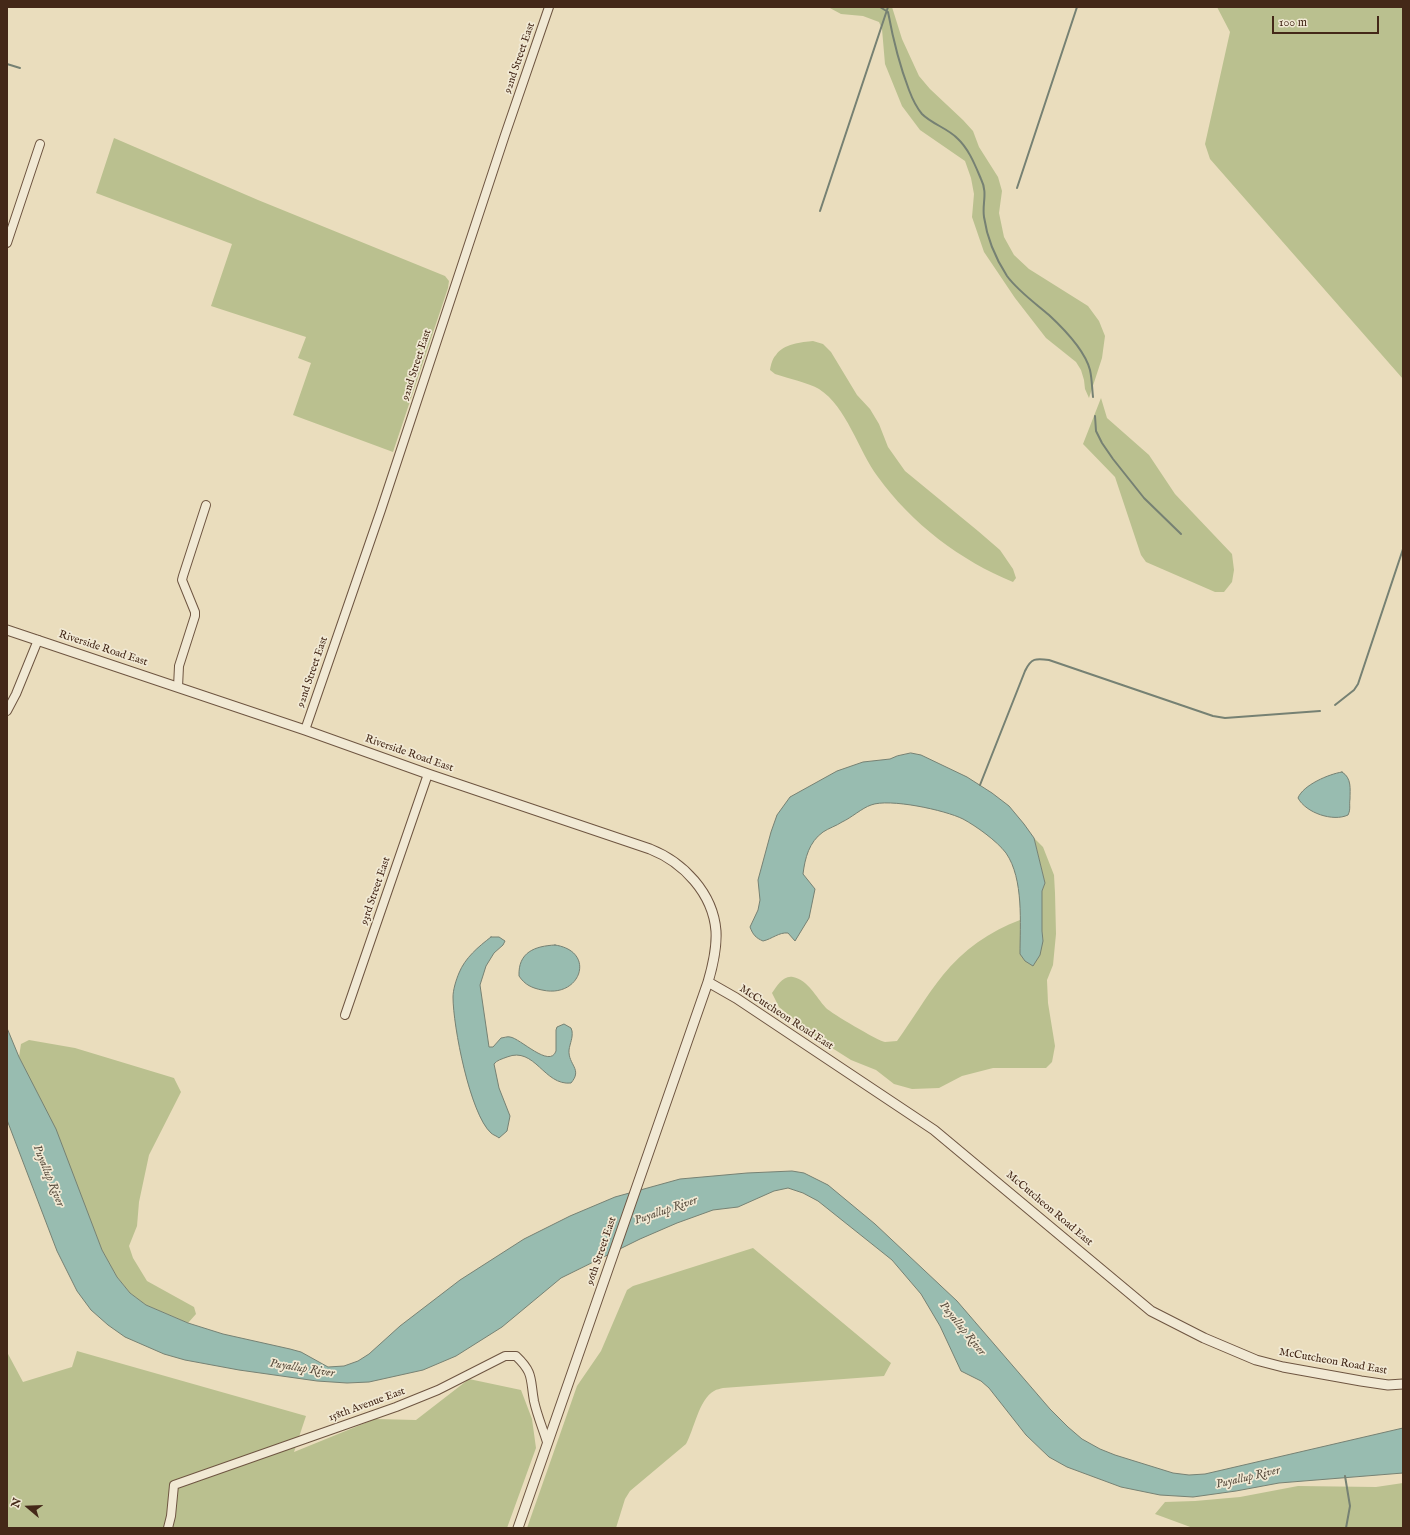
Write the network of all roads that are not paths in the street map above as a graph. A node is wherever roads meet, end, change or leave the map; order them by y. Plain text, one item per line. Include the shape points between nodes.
1 (549, 7) edge
2 (40, 144) dead end
3 (7, 243) edge
4 (206, 505) dead end
5 (7, 630) edge
6 (38, 640) junction
7 (178, 687) junction
8 (7, 711) edge
9 (305, 730) junction
10 (428, 774) junction
11 (708, 982) junction
12 (345, 1015) dead end
13 (1403, 1384) edge
14 (547, 1442) junction
15 (168, 1528) edge
16 (518, 1528) edge

1 - 9 street, 92nd Street East
2 - 3 street
4 - 7 street via 182,580 195,616 179,666
5 - 6 street, Riverside Road East
6 - 7 street, Riverside Road East
6 - 8 street
7 - 9 street, Riverside Road East
9 - 10 street, Riverside Road East
10 - 11 street, Riverside Road East via 650,849 674,862 696,882 709,905 716,929 715,955
10 - 12 street, 93rd Street East
11 - 13 street, McCutcheon Road East via 934,1130 1151,1310 1204,1338 1256,1360 1361,1381 1388,1385
11 - 14 street, 96th Street East
14 - 15 street, 158th Avenue East via 534,1401 531,1375 526,1365 516,1356 505,1356 438,1390 396,1407 174,1485
14 - 16 street, 96th Street East

